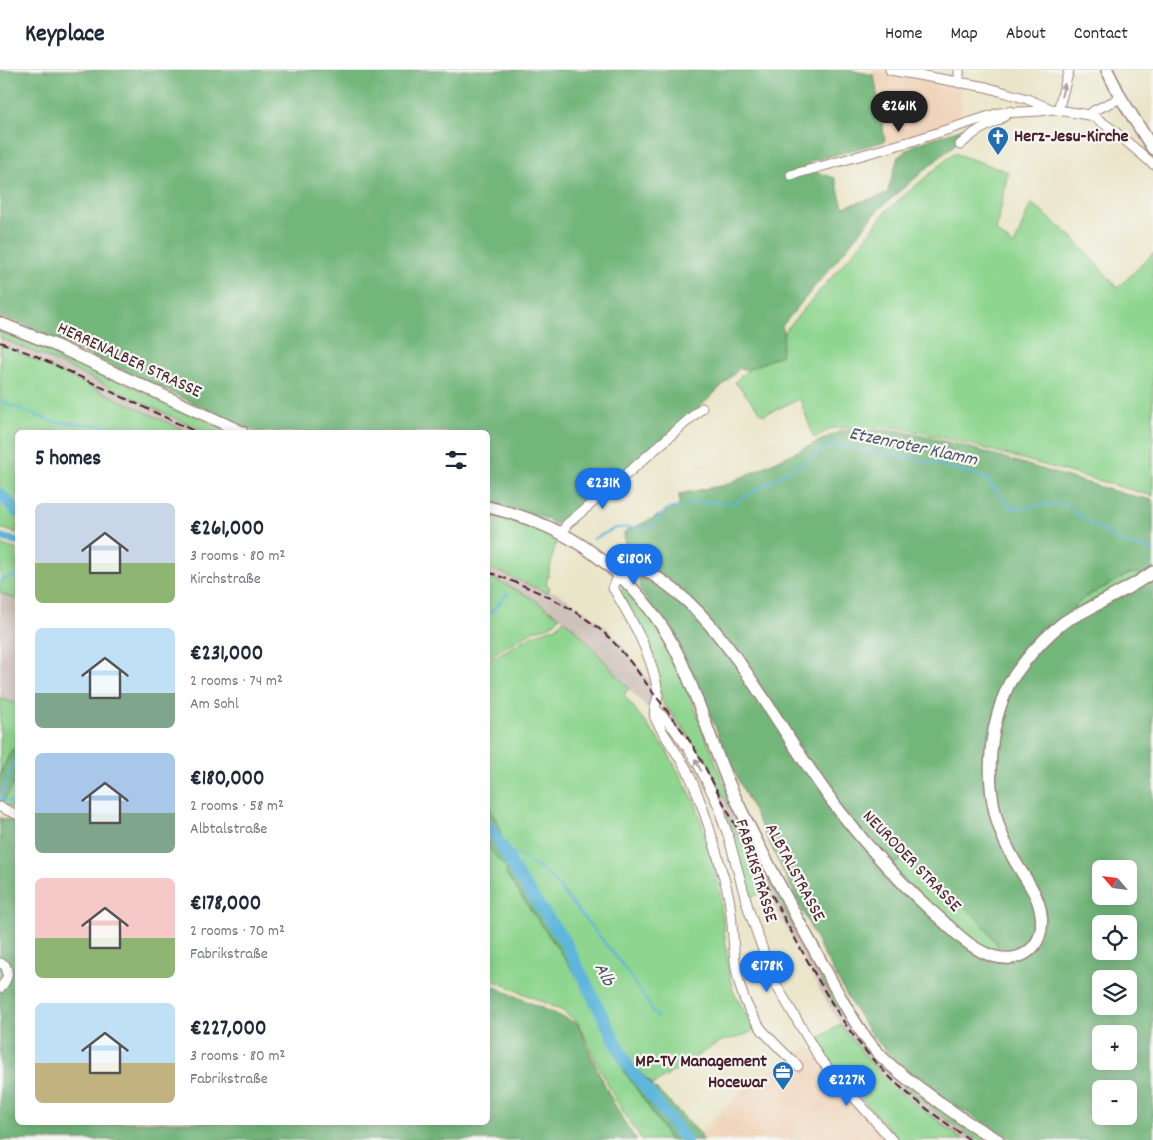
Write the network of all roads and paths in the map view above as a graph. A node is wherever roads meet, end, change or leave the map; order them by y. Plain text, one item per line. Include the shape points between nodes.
1 (890, 70) edge
2 (959, 70) edge
3 (1069, 70) edge
4 (1108, 70) edge
5 (959, 83) junction
6 (1120, 98) junction
7 (1054, 109) junction
8 (1010, 111) junction
9 (1089, 115) junction
10 (1151, 142) edge
11 (960, 145) dead end
12 (1153, 164) edge
13 (791, 175) dead end
14 (0, 323) edge
15 (702, 408) dead end
16 (238, 430) edge
17 (490, 508) edge
18 (562, 534) junction
19 (1153, 572) edge
20 (619, 575) junction
21 (655, 708) junction
22 (0, 808) edge
23 (15, 813) edge
24 (0, 963) edge
25 (0, 988) edge
26 (798, 1066) dead end
27 (892, 1140) edge
28 (998, 1140) edge

1 - 5 street
2 - 5 street
7 -> 3 street
4 - 6 street
5 - 7 street via 986,87
6 - 9 street
6 - 10 street
7 - 8 street
7 - 9 street
8 - 11 street via 1003,119 977,131
8 - 13 street
9 - 12 street via 1113,130
14 - 16 street, HERRENALBER STRASSE
15 - 18 street via 567,524
17 - 18 street via 538,522
18 - 20 street via 595,554
19 - 20 street, NEURODER STRASSE via 1065,622 1039,644 1009,684 1001,705 991,747 995,812 1007,847 1035,894 1042,923 1032,949 1013,958 978,950 917,898 887,866 837,808 720,635 679,593 635,564 625,566
20 - 21 street, FABRIKSTRASSE via 613,588 650,661 658,693
20 - 28 street, ALBTALSTRASSE via 653,614 671,641 740,807 854,1022 873,1048 898,1071 944,1107
21 - 26 street, FABRIKSTRASSE via 657,723 684,766 702,805 730,903 741,989 763,1030
27 -> 21 street, FABRIKSTRASSE via 820,1059 765,966 720,809 688,748
22 - 23 street
24 - 25 street via 8,971 6,982

